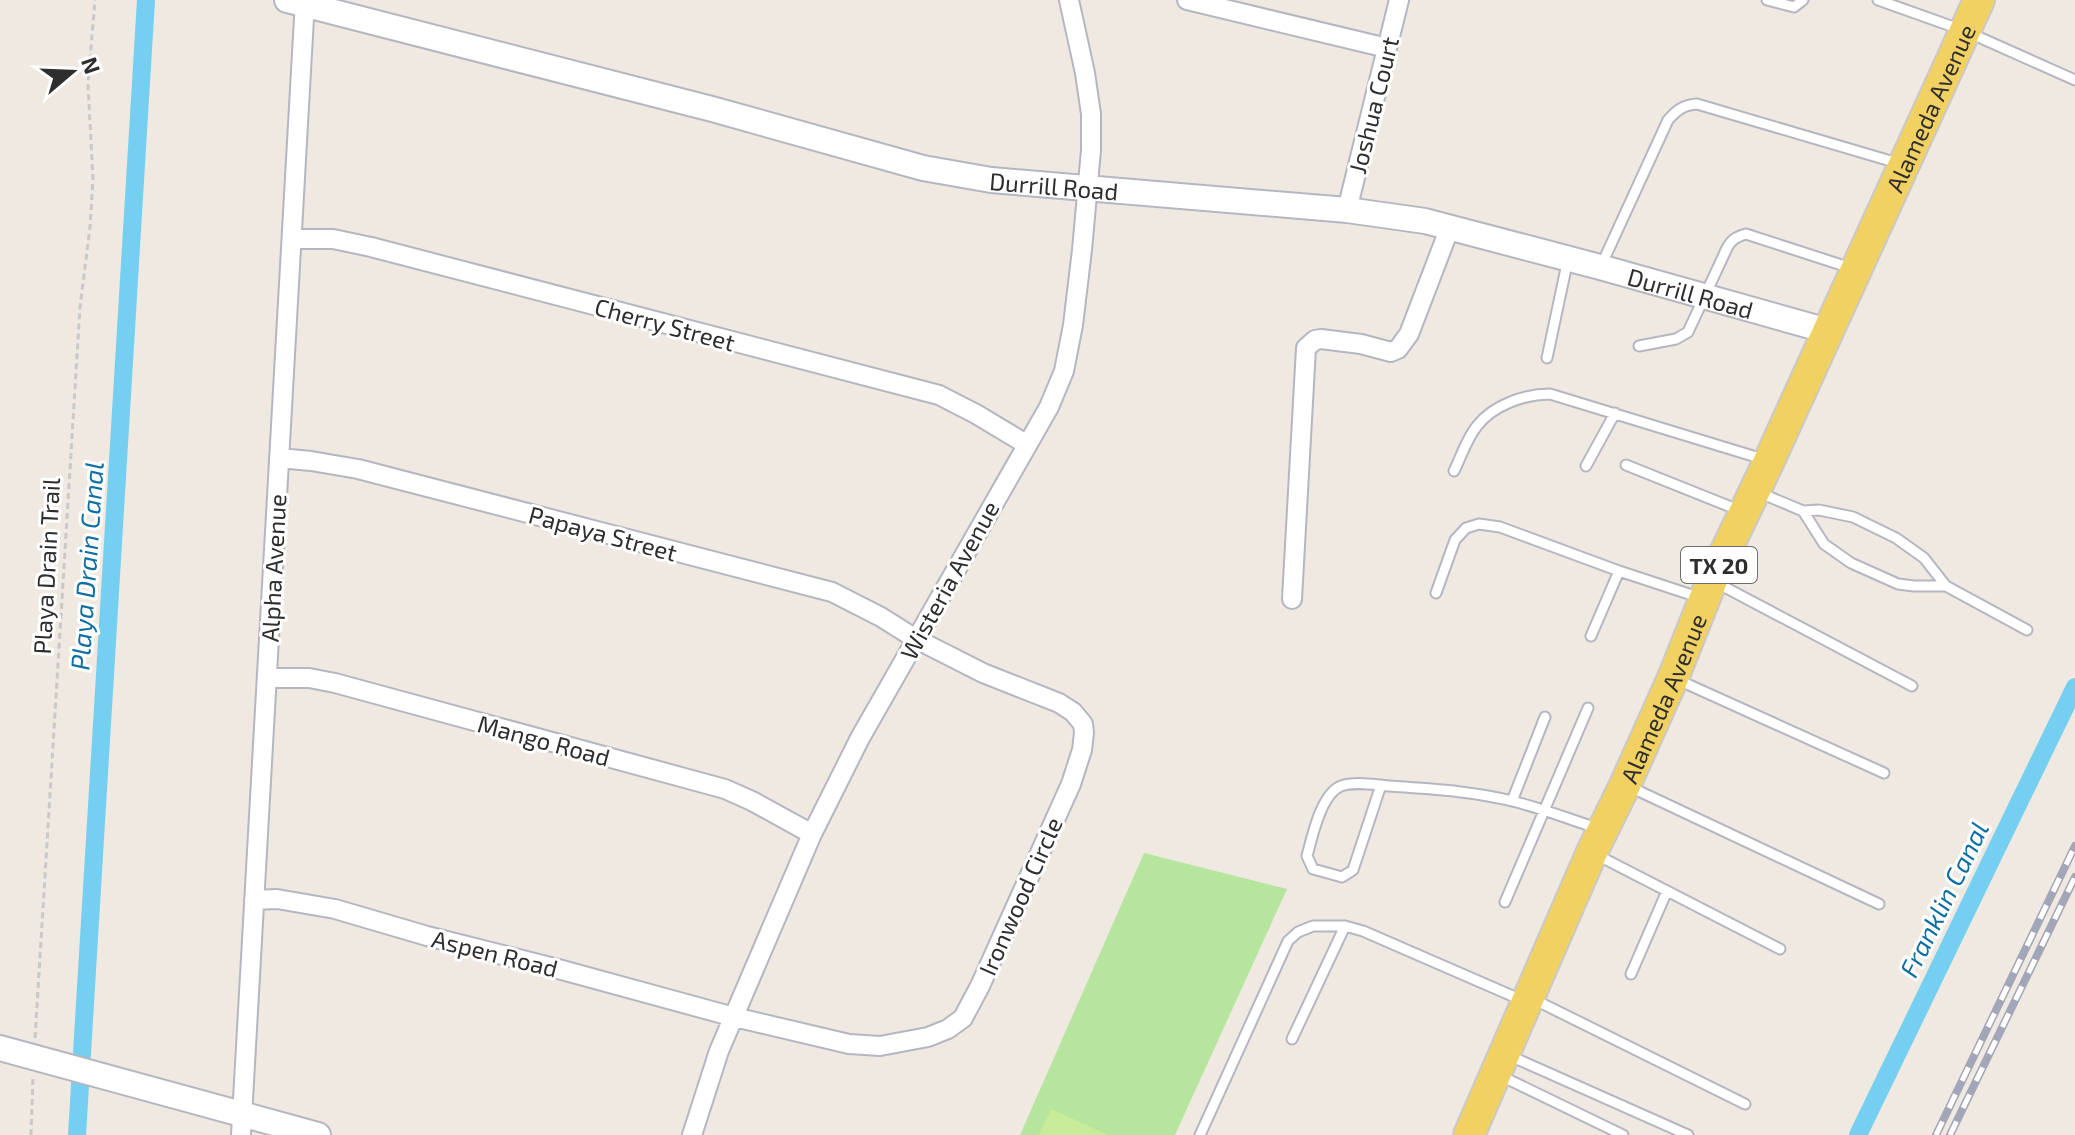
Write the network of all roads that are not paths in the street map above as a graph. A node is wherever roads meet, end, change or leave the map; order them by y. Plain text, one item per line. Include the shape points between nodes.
1 (1069, 0) edge
2 (1187, 0) edge
3 (1399, 0) edge
4 (1767, 0) edge
5 (1803, 0) edge
6 (1878, 0) edge
7 (1979, 0) edge
8 (299, 2) edge
9 (1965, 31) junction
10 (1387, 48) junction
11 (2075, 80) edge
12 (1905, 165) junction
13 (1087, 189) junction
14 (1347, 210) junction
15 (1450, 227) junction
16 (292, 239) junction
17 (1568, 259) junction
18 (1600, 267) junction
19 (1857, 270) junction
20 (1703, 297) junction
21 (1828, 331) junction
22 (1639, 346) dead end
23 (1547, 358) dead end
24 (1615, 413) junction
25 (1026, 444) junction
26 (279, 458) junction
27 (1769, 461) junction
28 (1626, 465) dead end
29 (1586, 466) dead end
30 (1454, 471) dead end
31 (1749, 501) junction
32 (1803, 511) junction
33 (1619, 571) junction
34 (1946, 586) junction
35 (1709, 590) junction
36 (1436, 593) dead end
37 (1292, 599) dead end
38 (2027, 630) dead end
39 (1591, 636) dead end
40 (916, 639) junction
41 (267, 678) junction
42 (1673, 678) junction
43 (1912, 686) dead end
44 (1588, 708) dead end
45 (1545, 717) dead end
46 (1884, 773) dead end
47 (1381, 785) junction
48 (1625, 785) junction
49 (1512, 801) junction
50 (1544, 811) junction
51 (812, 834) junction
52 (1597, 841) junction
53 (1667, 891) junction
54 (254, 900) junction
55 (1505, 902) dead end
56 (1879, 904) dead end
57 (1345, 926) junction
58 (1780, 949) dead end
59 (1631, 974) dead end
60 (1528, 1000) junction
61 (734, 1017) junction
62 (1292, 1039) dead end
63 (0, 1048) edge
64 (1500, 1064) junction
65 (1745, 1104) dead end
66 (242, 1125) edge
67 (318, 1135) edge
68 (692, 1135) edge
69 (1200, 1135) edge
70 (1469, 1135) edge
71 (1623, 1135) edge
72 (1688, 1135) edge

1 - 13 street, Wisteria Avenue via 1091,114
2 - 10 street
3 - 10 street, Joshua Court
4 - 5 lane via 1794,7
6 - 9 lane
7 - 9 main road, Alameda Avenue / TX 20
8 - 13 street, Durrill Road via 923,168
8 - 16 street, Alpha Avenue
9 - 11 lane
9 - 12 main road, Alameda Avenue / TX 20
10 - 14 street, Joshua Court
12 - 18 lane via 1688,104 1668,120
12 - 19 main road, Alameda Avenue / TX 20
13 - 14 street, Durrill Road
13 - 25 street, Wisteria Avenue via 1064,371
14 - 15 street, Durrill Road
15 - 17 street, Durrill Road
15 - 37 street via 1409,334 1398,349 1321,339 1306,348
16 - 25 street, Cherry Street via 333,239 371,247 939,395
16 - 26 street, Alpha Avenue
17 - 18 street, Durrill Road
17 - 23 lane
18 - 20 street, Durrill Road
19 - 20 lane via 1746,234 1732,240
19 - 21 main road, Alameda Avenue / TX 20
20 - 21 street, Durrill Road
20 - 22 lane via 1688,332
21 - 27 main road, Alameda Avenue / TX 20
24 - 27 lane
24 - 29 lane
24 - 30 lane via 1550,394 1519,398 1477,426
25 - 40 street, Wisteria Avenue
26 - 40 street, Papaya Street via 358,469 832,592
26 - 41 street, Alpha Avenue
27 - 31 main road, Alameda Avenue / TX 20
28 - 31 lane
31 - 32 lane
31 - 35 main road, Alameda Avenue / TX 20
32 - 34 lane via 1853,517 1896,538 1924,558
32 - 34 lane via 1824,544 1851,563 1898,584
33 - 35 lane
33 - 36 lane via 1479,524 1455,540
33 - 39 lane
34 - 38 lane
35 - 42 main road, Alameda Avenue / TX 20
35 - 43 lane
40 - 51 street, Wisteria Avenue
40 - 61 street, Ironwood Circle via 1059,703 1083,724 1082,750 1071,784 980,986 963,1018 948,1029 880,1046 849,1044
41 - 51 street, Mango Road via 335,683 725,789
41 - 54 street, Alpha Avenue
42 - 46 lane
42 - 48 main road, Alameda Avenue / TX 20
44 - 50 lane
45 - 49 lane
47 - 47 lane via 1340,786 1327,797 1307,856 1313,869 1342,877 1353,870
47 - 49 lane
48 - 52 main road, Alameda Avenue / TX 20
48 - 56 lane
49 - 50 lane
50 - 52 lane
50 - 55 lane
51 - 61 street, Wisteria Avenue
52 - 53 lane
52 - 60 main road, Alameda Avenue / TX 20
53 - 58 lane
53 - 59 lane
54 - 61 street, Aspen Road via 335,909
54 - 66 street, Alpha Avenue
57 - 60 lane
57 - 62 lane
57 - 69 lane via 1313,926 1288,941
60 - 64 main road, Alameda Avenue / TX 20
60 - 65 lane
61 - 68 street, Wisteria Avenue
63 - 66 street
64 - 70 main road, Alameda Avenue / TX 20
64 - 71 lane
64 - 72 lane
66 - 67 street

